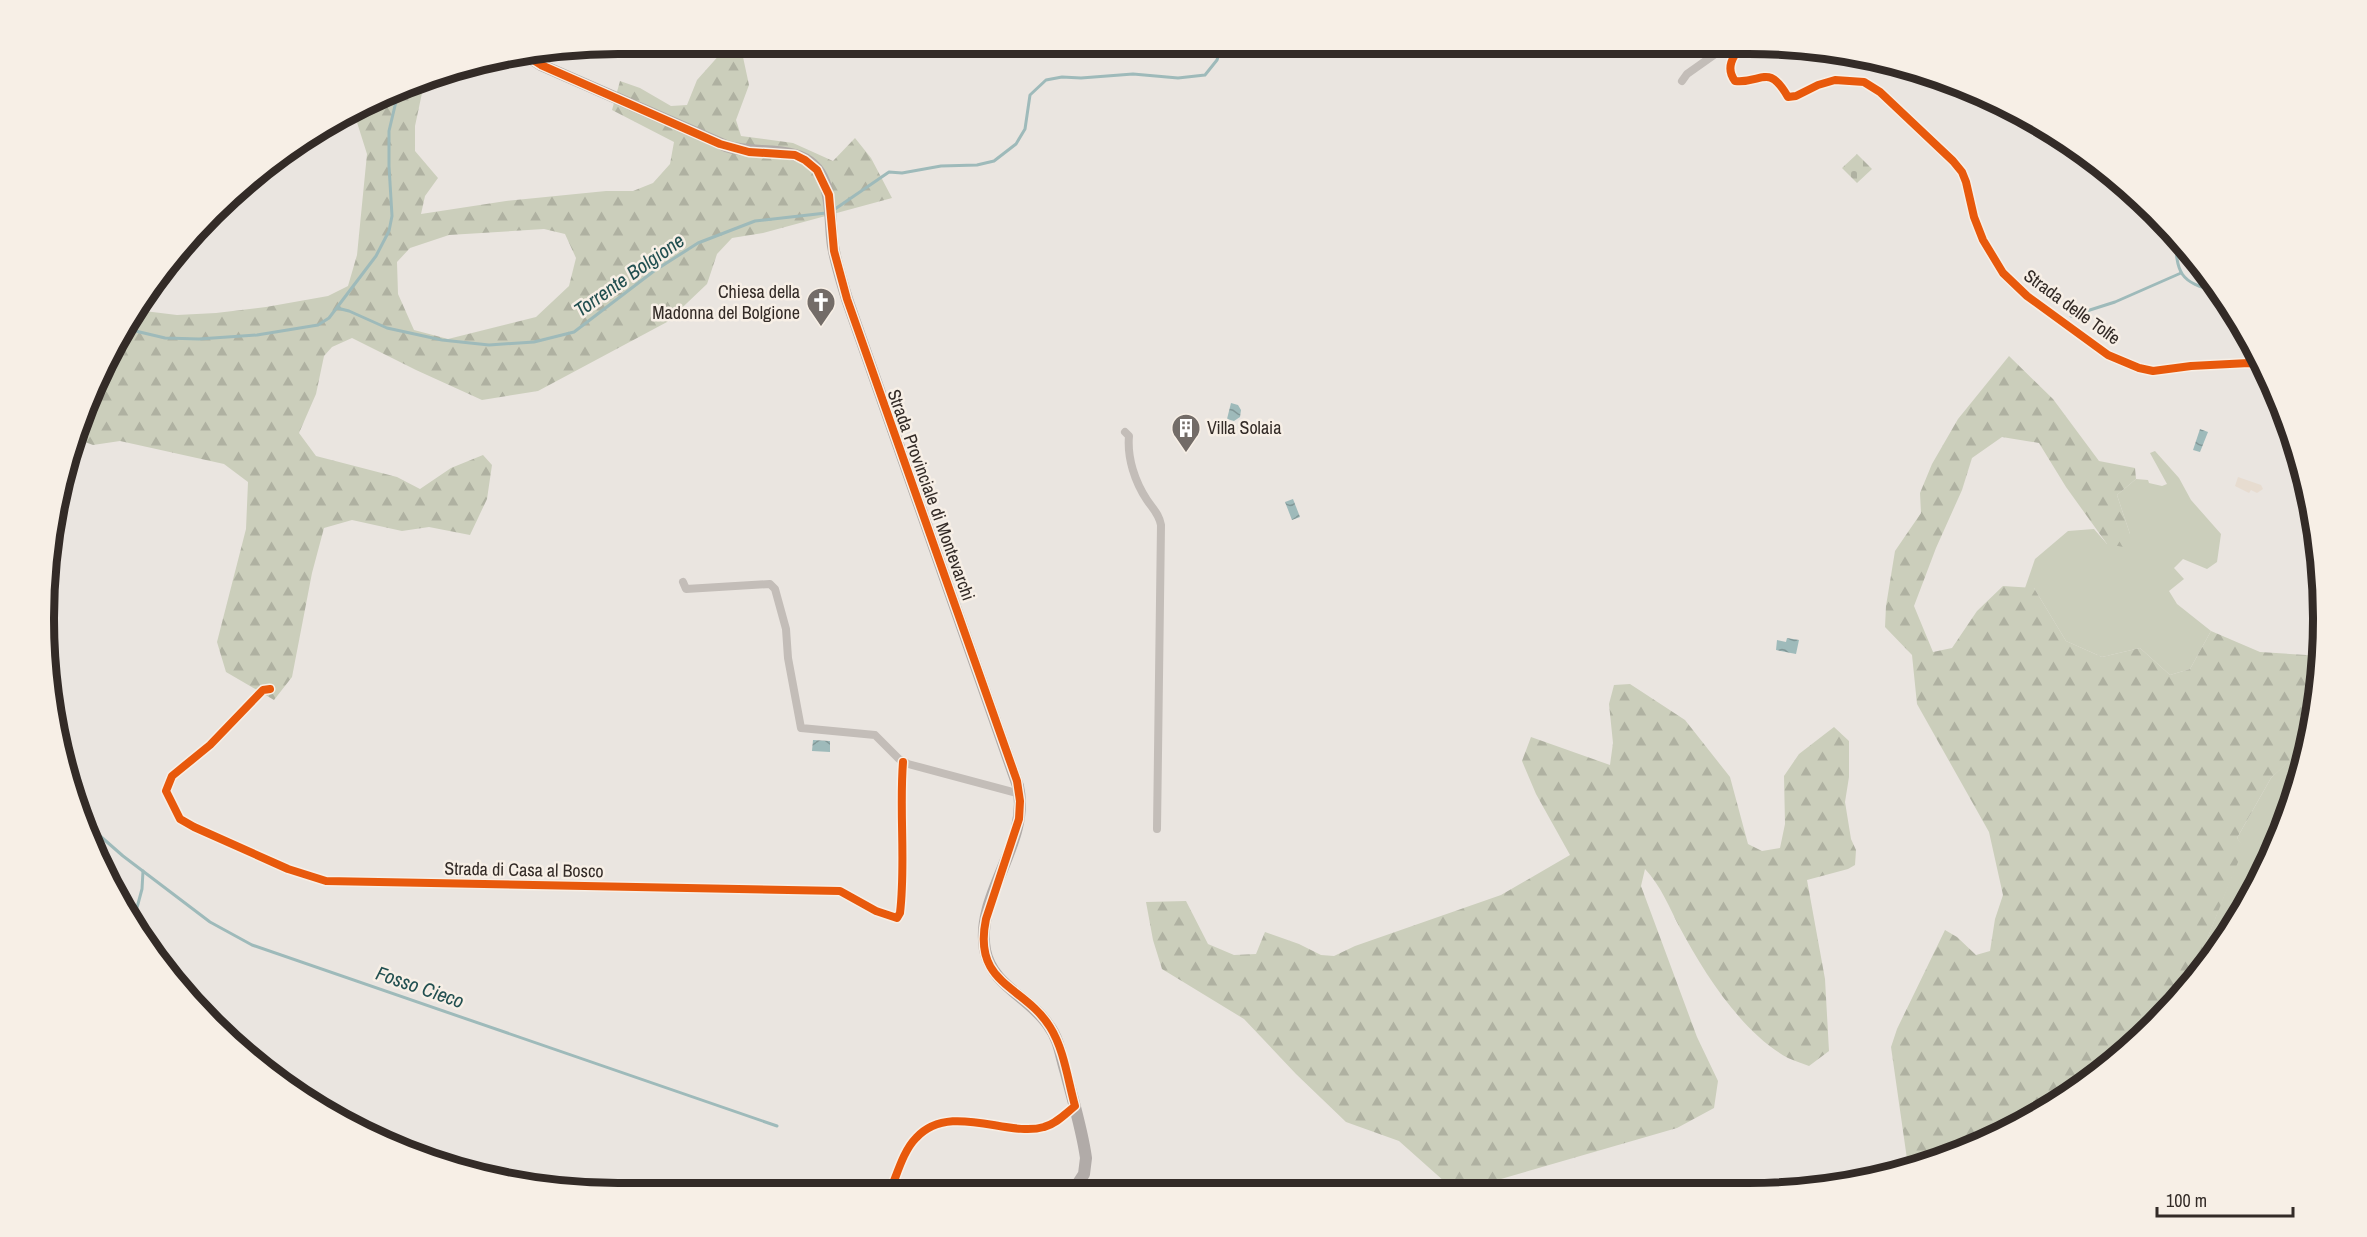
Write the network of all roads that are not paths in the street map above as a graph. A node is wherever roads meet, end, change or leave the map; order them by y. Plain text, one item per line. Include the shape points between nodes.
1 (1715, 54) edge
2 (1737, 54) edge
3 (534, 61) edge
4 (1682, 81) dead end
5 (2253, 365) edge
6 (1125, 432) dead end
7 (683, 582) dead end
8 (270, 690) dead end
9 (903, 762) junction
10 (1020, 794) junction
11 (1156, 829) dead end
12 (1075, 1106) junction
13 (894, 1183) edge
14 (1078, 1183) edge

1 - 4 street
2 - 5 street, Strada delle Tolfe via 1730,65 1735,81 1766,76 1775,79 1788,97 1835,80 1864,82 1880,92 1962,172 1983,240 2003,273 2027,296 2109,355 2153,371
3 - 10 main road, Strada Provinciale di Montevarchi via 726,146 798,156 812,164 822,178 830,199 833,248 854,319
6 - 11 street via 1129,436 1132,469 1161,525
7 - 9 street via 690,590 770,584 775,589 786,629 801,728 875,735
8 - 9 street, Strada di Casa al Bosco via 263,690 210,745 172,776 166,791 180,819 194,827 288,869 326,880 840,891 897,918 904,875
9 - 10 street
10 - 12 main road, Strada Provinciale di Montevarchi via 1019,819 986,923 986,951 997,976 1051,1029
12 - 13 street via 1055,1122 1038,1128 970,1121 927,1129 911,1143
12 - 14 main road, Strada Provinciale di Montevarchi via 1086,1158

